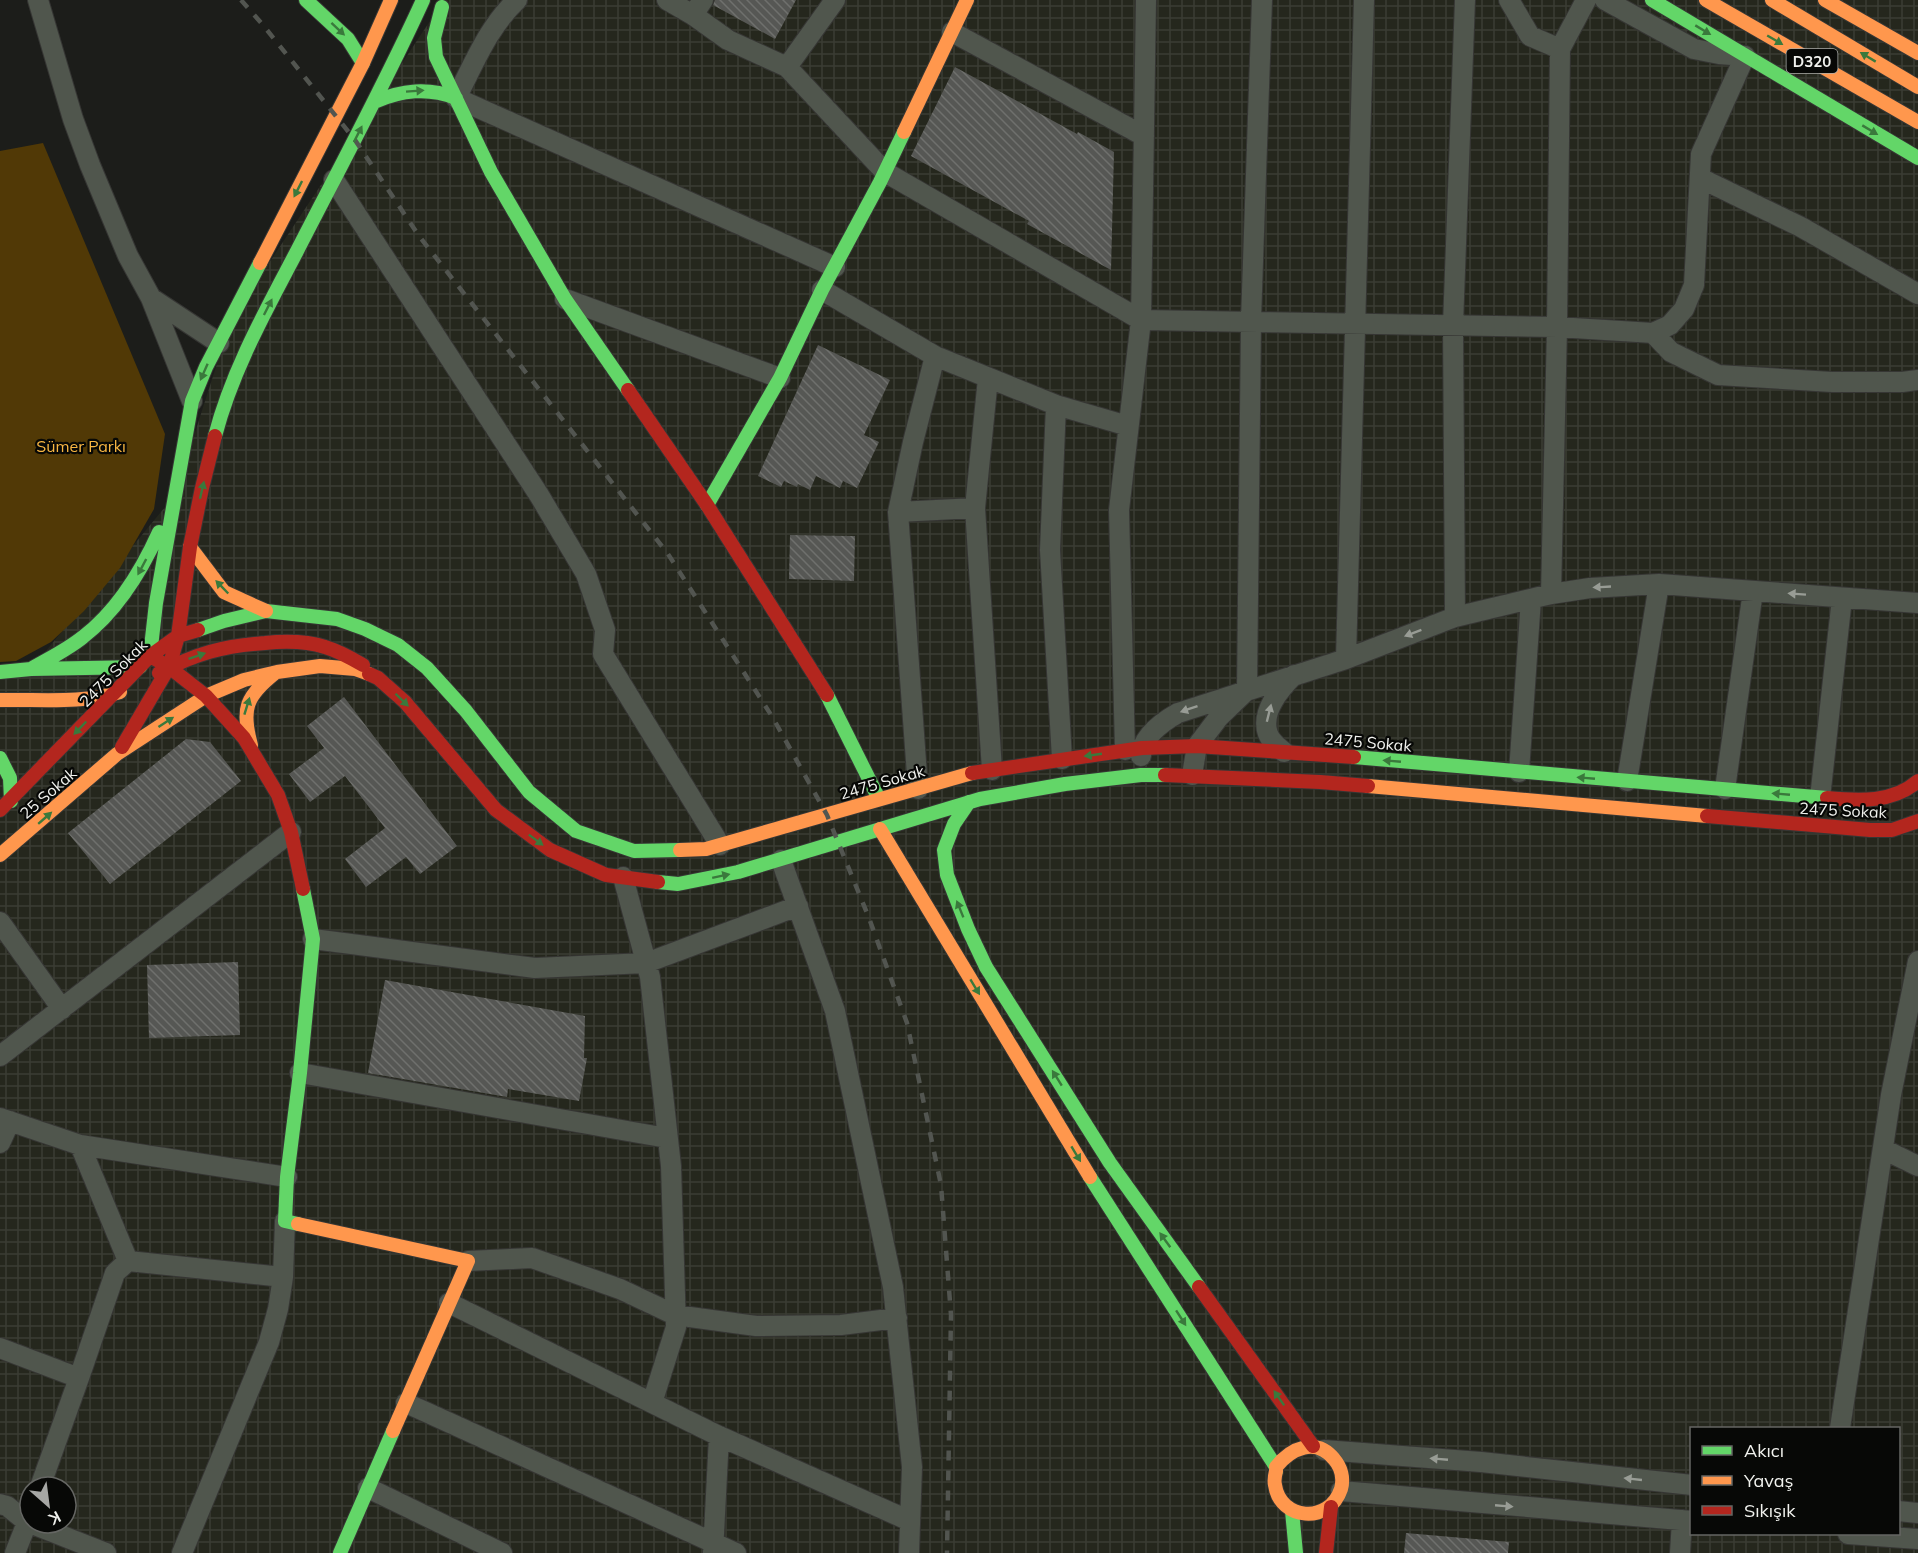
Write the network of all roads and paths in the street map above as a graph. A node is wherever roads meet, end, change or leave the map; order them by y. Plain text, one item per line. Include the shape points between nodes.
1 (38, 0) edge
2 (306, 0) edge
3 (423, 0) edge
4 (517, 0) edge
5 (667, 0) edge
6 (835, 0) edge
7 (967, 0) edge
8 (1146, 0) edge
9 (1262, 0) edge
10 (1364, 0) edge
11 (1465, 0) edge
12 (1509, 0) edge
13 (1586, 0) edge
14 (1605, 0) edge
15 (1653, 0) edge
16 (1706, 0) edge
17 (1772, 0) edge
18 (1825, 0) edge
19 (389, 2) edge
20 (443, 4) edge
21 (698, 7) edge
22 (364, 27) dead end
23 (952, 32) junction
24 (420, 49) dead end
25 (1560, 49) junction
26 (1918, 53) edge
27 (1745, 56) junction
28 (363, 63) junction
29 (787, 67) junction
30 (404, 72) dead end
31 (1918, 87) edge
32 (456, 98) junction
33 (374, 102) junction
34 (1918, 122) edge
35 (1144, 135) junction
36 (1918, 158) edge
37 (885, 172) junction
38 (1700, 178) junction
39 (334, 180) junction
40 (836, 267) junction
41 (822, 290) junction
42 (1918, 294) edge
43 (151, 298) junction
44 (566, 299) junction
45 (1141, 320) junction
46 (1251, 320) junction
47 (1354, 322) junction
48 (1453, 325) junction
49 (1557, 327) junction
50 (1653, 333) junction
51 (219, 343) junction
52 (935, 356) junction
53 (780, 378) junction
54 (988, 378) junction
55 (1918, 380) edge
56 (192, 401) junction
57 (1056, 405) junction
58 (1128, 426) junction
59 (175, 494) junction
60 (707, 505) junction
61 (975, 508) junction
62 (898, 512) junction
63 (190, 547) junction
64 (1659, 584) junction
65 (1753, 591) junction
66 (1551, 594) junction
67 (1842, 598) junction
68 (1530, 599) junction
69 (1918, 603) edge
70 (266, 611) junction
71 (1455, 617) junction
72 (178, 636) junction
73 (150, 656) junction
74 (1346, 659) junction
75 (140, 667) junction
76 (169, 667) junction
77 (31, 669) junction
78 (0, 672) edge
79 (277, 672) junction
80 (1294, 675) junction
81 (378, 678) junction
82 (1246, 690) junction
83 (112, 695) junction
84 (206, 696) junction
85 (0, 700) edge
86 (1197, 746) junction
87 (1133, 749) junction
88 (252, 750) junction
89 (1284, 752) junction
90 (117, 754) junction
91 (0, 758) edge
92 (1062, 759) junction
93 (992, 770) junction
94 (1519, 772) junction
95 (1141, 775) junction
96 (1192, 775) junction
97 (1627, 781) junction
98 (1916, 787) edge
99 (918, 789) junction
100 (1725, 789) junction
101 (1820, 798) junction
102 (879, 799) junction
103 (969, 802) junction
104 (5, 805) edge
105 (1918, 821) edge
106 (880, 829) junction
107 (291, 832) junction
108 (720, 845) junction
109 (0, 855) edge
110 (781, 860) junction
111 (623, 877) junction
112 (798, 906) junction
113 (0, 922) edge
114 (313, 939) junction
115 (1918, 961) edge
116 (646, 963) junction
117 (1914, 1004) edge
118 (62, 1009) junction
119 (0, 1056) edge
120 (300, 1073) junction
121 (5, 1119) edge
122 (667, 1138) junction
123 (0, 1143) edge
124 (80, 1145) junction
125 (1883, 1149) junction
126 (1918, 1166) edge
127 (287, 1177) junction
128 (285, 1221) junction
129 (128, 1261) junction
130 (468, 1261) junction
131 (283, 1277) junction
132 (449, 1303) junction
133 (675, 1315) junction
134 (897, 1318) junction
135 (0, 1348) edge
136 (79, 1378) junction
137 (406, 1403) junction
138 (652, 1403) junction
139 (1840, 1427) edge
140 (719, 1436) junction
141 (1318, 1448) junction
142 (1276, 1467) junction
143 (44, 1475) edge
144 (1690, 1485) edge
145 (368, 1488) junction
146 (1336, 1499) junction
147 (0, 1504) edge
148 (1293, 1511) junction
149 (1900, 1511) edge
150 (18, 1512) edge
151 (1918, 1513) edge
152 (910, 1521) junction
153 (1687, 1521) edge
154 (22, 1535) edge
155 (66, 1535) edge
156 (1871, 1535) edge
157 (1918, 1539) edge
158 (714, 1548) edge
159 (15, 1553) edge
160 (106, 1553) edge
161 (182, 1553) edge
162 (340, 1553) edge
163 (502, 1553) edge
164 (736, 1553) edge
165 (909, 1553) edge
166 (1296, 1553) edge
167 (1326, 1553) edge
168 (1680, 1553) edge

1 - 43 street via 90,165 128,256
2 -> 28 main road via 348,39
3 - 33 main road
4 - 32 street via 484,42
5 - 21 street
6 - 29 street
7 - 23 main road
8 - 35 street
9 - 46 street
10 - 47 street
11 - 48 street
12 - 25 street via 1530,36
13 - 25 street
14 - 27 street via 1694,49
15 -> 27 main road
16 -> 34 main road, D320
31 -> 17 main road, D320
18 - 26 main road
19 - 28 main road
20 - 24 main road
20 - 32 main road via 434,38 435,51
21 - 29 street via 728,40
22 - 28 main road
23 - 35 street
23 - 37 main road
25 - 49 street
27 -> 36 main road
27 - 38 street via 1701,154
28 -> 51 main road
29 - 37 street
30 - 33 main road
33 -> 32 main road via 402,92 424,90
32 - 40 street
32 - 44 main road via 491,172
39 -> 33 main road
35 - 45 street
37 - 40 main road
37 - 45 street
38 - 42 street via 1801,227
38 - 50 street via 1694,285 1684,309 1670,325
63 -> 39 main road via 218,424 233,381
39 - 108 street via 586,574 605,630 603,654
40 - 41 main road
41 - 52 street
41 - 53 main road
43 - 51 street
43 - 56 street
44 - 53 street
44 - 60 main road
45 - 46 street
45 - 58 street
46 - 47 street
46 - 82 street
47 - 48 street
47 - 74 street
48 - 49 street
48 - 71 street
49 - 50 street
49 - 66 street
50 - 55 street via 1671,352 1718,375 1832,382
51 -> 56 main road
52 - 54 street
52 - 62 street
53 - 60 main road
54 - 57 street
54 - 61 street
56 - 59 main road
57 - 58 street
57 - 92 street via 1050,550
58 - 87 street via 1119,510
59 - 73 main road
59 -> 77 main road via 136,577 108,615 83,638
60 - 102 main road via 832,703
61 - 62 street
61 - 93 street
62 - 99 street
70 -> 63 main road via 224,592
63 - 72 main road
64 - 65 street
64 -> 66 street
64 - 97 street
67 -> 65 street
65 - 100 street
66 - 68 street
67 - 69 street
67 - 101 street
68 - 71 street
68 - 94 street
70 - 72 main road, 2475 Sokak
70 - 108 main road, 2475 Sokak via 337,620 398,645 427,668 529,792 576,831 633,851 706,849
71 -> 74 street
72 - 73 main road, 2475 Sokak
72 - 76 main road
73 - 75 main road, 2475 Sokak
73 - 76 main road
74 - 80 street
75 - 77 main road
75 - 83 main road, 2475 Sokak
76 -> 81 main road via 225,647 297,641 319,644 350,656
76 - 83 main road
76 - 84 main road
76 - 90 main road
77 - 78 main road
79 - 81 main road, 2475 Sokak via 320,666 355,669
79 - 84 main road, 2475 Sokak
88 -> 79 main road via 245,726 246,702 260,684
80 - 82 street
89 -> 80 street via 1268,735 1267,717 1278,693
81 -> 111 main road, 2475 Sokak via 405,702 496,810 550,849 606,874
82 - 86 street
82 -> 87 street via 1178,713
83 - 85 main road
83 -> 104 main road, 2475 Sokak
84 - 88 main road
90 -> 84 main road, 2475 Sokak
86 - 87 main road, 2475 Sokak
86 - 89 main road, 2475 Sokak
86 - 96 street
87 -> 92 main road, 2475 Sokak
87 - 95 street
88 - 107 main road via 278,795
94 -> 89 main road, 2475 Sokak
109 -> 90 main road, 25 Sokak
91 - 104 main road via 13,783
92 - 93 main road, 2475 Sokak
93 - 99 main road, 2475 Sokak
97 -> 94 main road, 2475 Sokak
95 - 96 main road, 2475 Sokak
95 - 103 main road, 2475 Sokak
96 - 105 main road, 2475 Sokak via 1320,782 1870,830 1892,830
97 - 100 main road, 2475 Sokak
98 - 101 main road, 2475 Sokak via 1875,799
99 - 102 main road, 2475 Sokak
101 -> 100 main road, 2475 Sokak
102 - 108 main road, 2475 Sokak
103 - 106 main road, 2475 Sokak
141 -> 103 main road via 1110,1163 986,967 947,875 944,850 954,824
106 - 110 main road, 2475 Sokak
106 -> 142 main road via 1089,1176
107 - 114 main road
107 - 118 street
111 -> 110 main road, 2475 Sokak via 678,884
110 - 112 street
111 - 116 street
112 - 116 street
112 - 134 street via 835,1011 894,1287
113 - 118 street
114 - 116 street via 535,968
114 - 120 main road
115 - 117 street
116 - 122 street
117 - 125 street via 1891,1095
118 - 119 street
120 - 122 street
120 - 127 main road
121 - 123 street
121 - 124 street
122 - 133 street
124 - 127 street
124 - 129 street
125 - 126 street
125 - 139 street
127 - 128 main road
128 - 130 main road
128 - 131 street
129 - 131 street
129 - 136 street via 115,1273
130 - 132 main road
130 - 133 street via 532,1258 620,1289
131 - 161 street via 278,1309 259,1371
132 - 137 main road
132 - 138 street
133 - 134 street via 756,1326 841,1325
133 - 138 street via 676,1327
134 - 152 street via 912,1467
135 - 136 street
136 - 143 street
137 - 145 main road
137 - 158 street
138 - 140 street
140 - 152 street
140 - 158 street
141 - 142 main road via 1291,1451
144 -> 141 street
141 - 146 main road via 1333,1456 1339,1465 1342,1476
142 - 148 main road via 1275,1490
145 - 162 main road
145 - 163 street
146 - 148 main road via 1321,1512 1310,1515
146 -> 153 street
146 - 167 main road
147 - 150 street
148 - 166 main road
149 - 151 street
152 - 165 street
153 - 168 street
154 - 159 street
155 - 160 street
156 - 157 street
158 - 164 street

